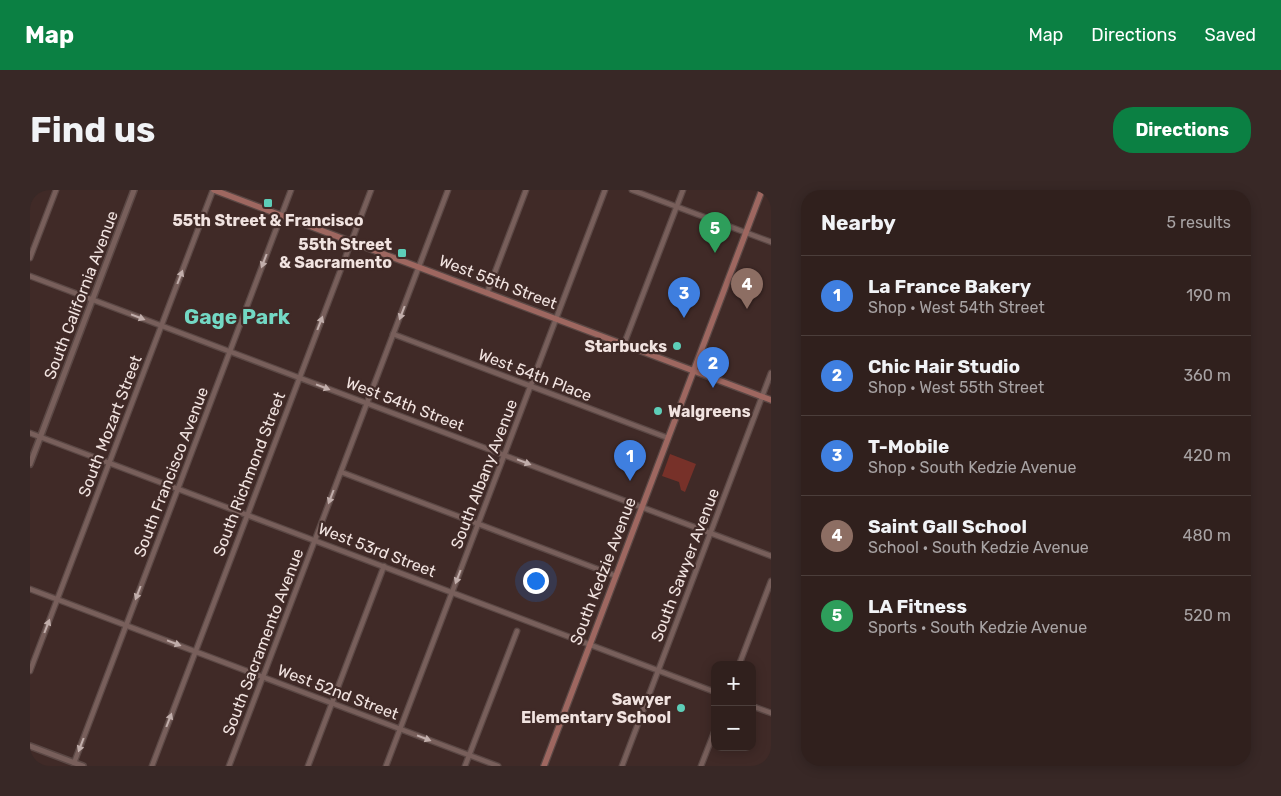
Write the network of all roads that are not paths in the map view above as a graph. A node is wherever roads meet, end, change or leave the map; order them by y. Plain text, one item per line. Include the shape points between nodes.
1 (56, 190) edge
2 (134, 190) edge
3 (214, 190) edge
4 (291, 190) edge
5 (370, 190) edge
6 (448, 190) edge
7 (526, 190) edge
8 (604, 190) edge
9 (632, 190) edge
10 (683, 190) edge
11 (762, 190) edge
12 (677, 207) junction
13 (281, 215) junction
14 (746, 233) junction
15 (351, 241) junction
16 (771, 242) edge
17 (30, 258) edge
18 (419, 267) junction
19 (30, 276) edge
20 (487, 293) junction
21 (92, 300) junction
22 (556, 318) junction
23 (161, 326) junction
24 (393, 334) junction
25 (624, 344) junction
26 (230, 351) junction
27 (694, 371) junction
28 (771, 373) edge
29 (299, 378) junction
30 (530, 386) junction
31 (762, 396) junction
32 (771, 400) edge
33 (367, 403) junction
34 (30, 433) edge
35 (40, 437) junction
36 (668, 438) junction
37 (504, 455) junction
38 (109, 462) junction
39 (30, 464) edge
40 (341, 472) junction
41 (178, 488) junction
42 (642, 507) junction
43 (247, 515) junction
44 (478, 524) junction
45 (711, 533) junction
46 (315, 540) junction
47 (771, 556) edge
48 (384, 566) junction
49 (616, 576) junction
50 (771, 581) edge
51 (30, 589) edge
52 (452, 592) junction
53 (57, 599) junction
54 (126, 625) junction
55 (517, 631) dead end
56 (590, 644) junction
57 (195, 652) junction
58 (741, 661) edge
59 (659, 670) junction
60 (30, 671) edge
61 (263, 677) junction
62 (711, 690) edge
63 (332, 703) junction
64 (756, 707) edge
65 (771, 713) edge
66 (400, 729) junction
67 (711, 740) edge
68 (30, 746) edge
69 (469, 755) junction
70 (74, 762) junction
71 (83, 766) edge
72 (152, 766) edge
73 (229, 766) edge
74 (308, 766) edge
75 (386, 766) edge
76 (465, 766) edge
77 (498, 766) edge
78 (544, 766) edge
79 (622, 766) edge
80 (701, 766) edge

1 - 17 street
2 - 21 street, South California Avenue
3 - 13 main road, West 55th Street
23 -> 3 street, South Mozart Street
4 - 13 street, South Francisco Avenue
5 - 15 street, South Richmond Street
6 - 18 street, South Sacramento Avenue
7 - 20 street
8 - 22 street, South Albany Avenue
9 - 12 street
10 - 12 street
11 - 14 main road, South Kedzie Avenue
12 - 14 street
12 - 25 street
13 - 15 main road, West 55th Street
13 -> 26 street, South Francisco Avenue
14 - 16 street
14 - 27 main road, South Kedzie Avenue
15 - 18 main road, West 55th Street
29 -> 15 street, South Richmond Street
18 - 20 main road, West 55th Street
18 -> 24 street, South Sacramento Avenue
19 - 21 street, West 54th Street
20 - 22 main road, West 55th Street
21 -> 23 street, West 54th Street
21 - 35 street, South California Avenue
22 - 25 main road, West 55th Street
22 - 30 street, South Albany Avenue
23 - 26 street, West 54th Street
23 - 38 street, South Mozart Street
24 - 30 street, West 54th Place
24 - 33 street, South Sacramento Avenue
25 - 27 main road, West 55th Street
26 - 29 street, West 54th Street
26 - 41 street, South Francisco Avenue
27 - 31 main road, West 55th Street
27 - 36 main road, South Kedzie Avenue
28 - 31 street, South Sawyer Avenue
29 -> 33 street, West 54th Street
29 - 43 street, South Richmond Street
30 - 36 street, West 54th Place
30 - 37 street, South Albany Avenue
31 - 32 main road, West 55th Street
31 - 45 street, South Sawyer Avenue
33 - 37 street, West 54th Street
33 - 40 street, South Sacramento Avenue
34 - 35 street, West 53rd Street
35 - 38 street, West 53rd Street
35 - 39 street, South California Avenue
36 - 42 main road, South Kedzie Avenue
37 -> 42 street, West 54th Street
37 - 44 street, South Albany Avenue
38 - 41 street, West 53rd Street
38 - 53 street, South Mozart Street
40 - 44 street
40 -> 46 street, South Sacramento Avenue
41 - 43 street, West 53rd Street
41 -> 54 street, South Francisco Avenue
42 - 45 street, West 54th Street
42 - 49 main road, South Kedzie Avenue
43 - 46 street, West 53rd Street
43 - 57 street, South Richmond Street
44 - 49 street
44 -> 52 street, South Albany Avenue
45 - 47 street, West 54th Street
45 - 59 street, South Sawyer Avenue
46 - 48 street, West 53rd Street
46 - 61 street, South Sacramento Avenue
48 - 52 street, West 53rd Street
48 - 63 street
49 - 56 main road, South Kedzie Avenue
50 - 58 street
51 - 53 street, West 52nd Street
52 - 56 street, West 53rd Street
52 - 66 street, South Albany Avenue
53 - 54 street, West 52nd Street
60 -> 53 street, South Mozart Street
54 -> 57 street, West 52nd Street
54 -> 70 street, South Francisco Avenue
55 - 69 street
56 - 59 street, West 53rd Street
56 - 78 main road, South Kedzie Avenue
57 - 61 street, West 52nd Street
72 -> 57 street, South Richmond Street
59 - 62 street, West 53rd Street
59 - 79 street, South Sawyer Avenue
61 - 63 street, West 52nd Street
61 - 73 street, South Sacramento Avenue
63 - 66 street, West 52nd Street
63 - 74 street
64 - 65 street
66 -> 69 street, West 52nd Street
66 - 75 street, South Albany Avenue
67 - 80 street
68 - 70 street
69 - 76 street
69 - 77 street, West 52nd Street
70 - 71 street

